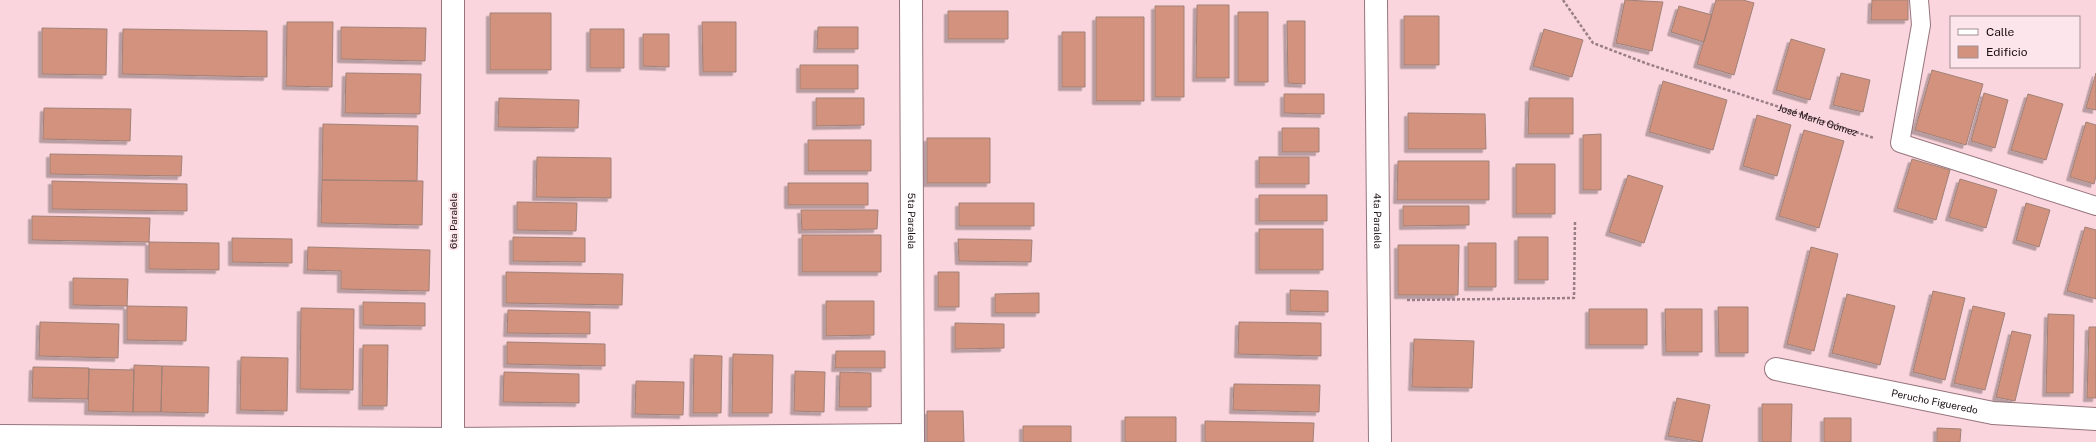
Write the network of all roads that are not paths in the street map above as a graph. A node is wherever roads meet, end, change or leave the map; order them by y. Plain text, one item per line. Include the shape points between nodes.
1 (454, 0) edge
2 (911, 0) edge
3 (1376, 0) edge
4 (1919, 0) edge
5 (2096, 206) edge
6 (1776, 369) dead end
7 (2096, 419) edge
8 (0, 436) edge
9 (913, 439) edge
10 (453, 440) edge
11 (1380, 442) edge

1 - 10 street, 6ta Paralela
2 - 9 street, 5ta Paralela
3 - 11 street, 4ta Paralela
4 - 5 lane via 1922,26 1900,144
6 - 7 street, Perucho Figueredo via 1993,413
8 - 10 street
9 - 10 street

